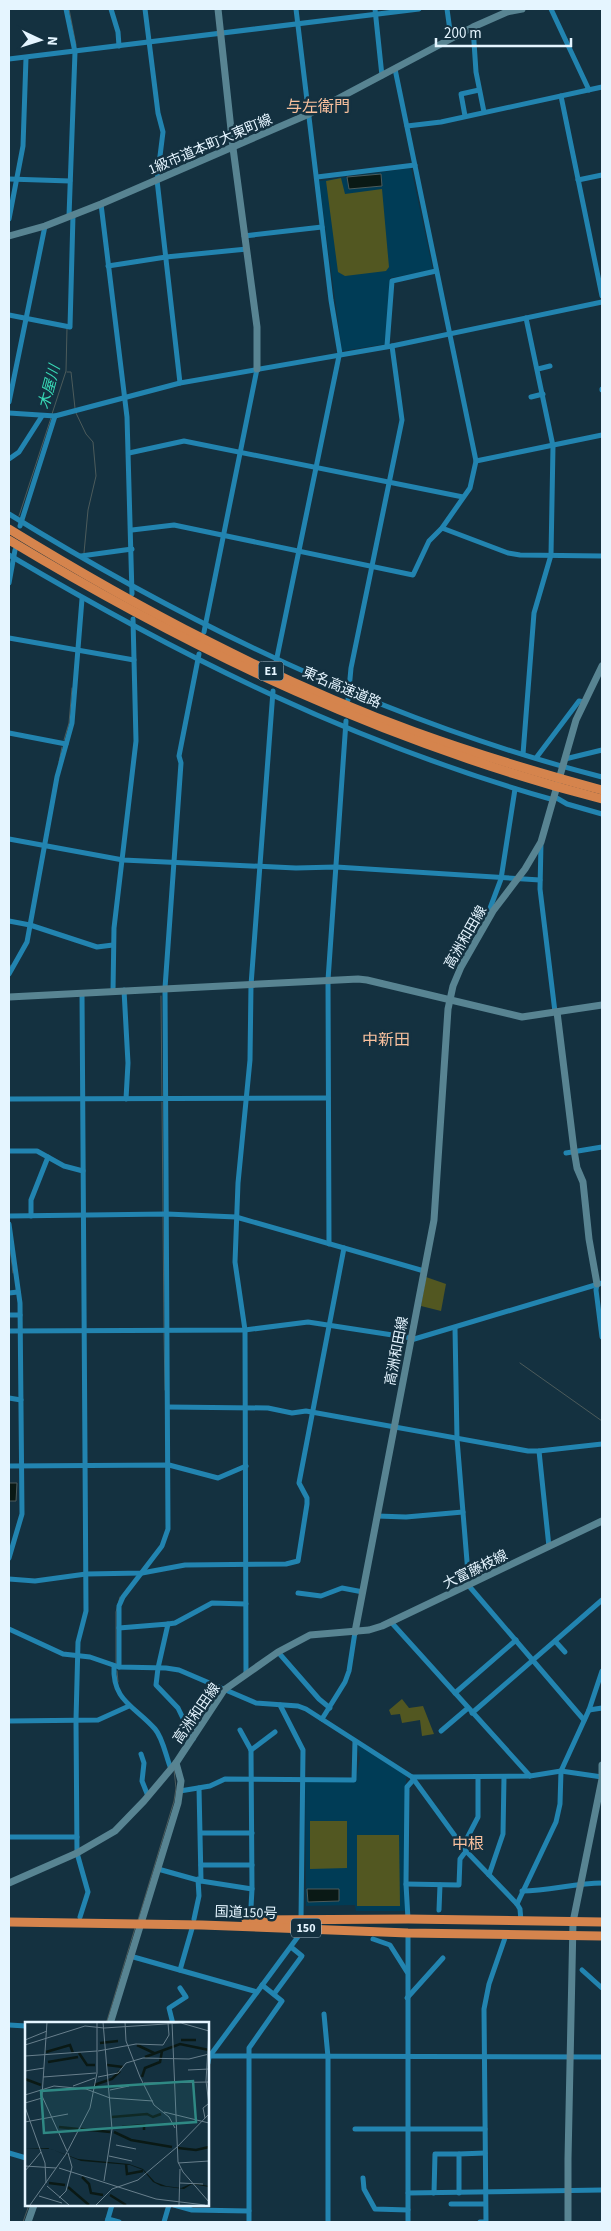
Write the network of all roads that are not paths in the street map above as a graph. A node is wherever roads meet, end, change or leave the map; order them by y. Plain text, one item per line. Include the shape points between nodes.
1 (66, 9) edge
2 (111, 9) edge
3 (145, 9) edge
4 (218, 9) edge
5 (296, 9) edge
6 (419, 9) edge
7 (447, 9) edge
8 (551, 9) edge
9 (513, 10) edge
10 (375, 11) edge
11 (298, 24) junction
12 (473, 27) junction
13 (220, 33) junction
14 (451, 38) junction
15 (149, 42) junction
16 (119, 46) junction
17 (75, 52) junction
18 (26, 58) junction
19 (9, 59) edge
20 (395, 69) junction
21 (382, 76) junction
22 (602, 87) edge
23 (479, 90) junction
24 (589, 90) junction
25 (561, 96) junction
26 (484, 112) junction
27 (309, 114) junction
28 (465, 116) junction
29 (407, 126) junction
30 (233, 148) junction
31 (415, 165) junction
32 (602, 175) edge
33 (317, 177) junction
34 (9, 179) edge
35 (17, 179) junction
36 (157, 180) junction
37 (578, 180) junction
38 (70, 181) junction
39 (101, 204) junction
40 (71, 216) junction
41 (9, 220) edge
42 (45, 226) junction
43 (322, 227) junction
44 (9, 236) edge
45 (244, 236) junction
46 (247, 249) junction
47 (166, 257) junction
48 (108, 266) junction
49 (436, 271) junction
50 (602, 296) edge
51 (602, 302) edge
52 (9, 315) edge
53 (526, 318) junction
54 (26, 319) junction
55 (449, 333) junction
56 (390, 346) junction
57 (340, 355) junction
58 (550, 366) dead end
59 (258, 369) junction
60 (538, 369) junction
61 (11, 373) edge
62 (180, 383) junction
63 (543, 394) junction
64 (531, 397) dead end
65 (125, 398) junction
66 (9, 402) edge
67 (9, 413) edge
68 (42, 416) junction
69 (53, 416) junction
70 (602, 435) edge
71 (553, 446) junction
72 (129, 453) junction
73 (241, 453) junction
74 (9, 459) edge
75 (476, 461) junction
76 (317, 468) junction
77 (390, 482) junction
78 (463, 498) junction
79 (9, 514) edge
80 (19, 522) junction
81 (442, 528) junction
82 (9, 530) edge
83 (132, 530) junction
84 (224, 536) junction
85 (9, 540) edge
86 (132, 549) junction
87 (15, 550) dead end
88 (299, 551) junction
89 (552, 555) junction
90 (80, 556) junction
91 (602, 556) edge
92 (11, 557) edge
93 (372, 566) junction
94 (9, 583) edge
95 (132, 586) junction
96 (132, 594) dead end
97 (82, 599) junction
98 (133, 619) dead end
99 (133, 626) junction
100 (206, 626) junction
101 (204, 632) dead end
102 (9, 638) edge
103 (78, 650) junction
104 (199, 654) dead end
105 (134, 660) junction
106 (276, 660) junction
107 (198, 661) junction
108 (602, 666) edge
109 (275, 667) dead end
110 (348, 692) junction
111 (273, 694) junction
112 (348, 700) dead end
113 (584, 702) junction
114 (346, 721) dead end
115 (346, 728) junction
116 (9, 733) edge
117 (66, 744) junction
118 (602, 750) edge
119 (524, 754) junction
120 (536, 758) junction
121 (565, 759) junction
122 (563, 767) junction
123 (602, 776) edge
124 (549, 780) junction
125 (515, 789) junction
126 (602, 790) edge
127 (554, 798) junction
128 (602, 799) edge
129 (602, 814) edge
130 (9, 839) edge
131 (541, 842) junction
132 (45, 845) junction
133 (122, 860) junction
134 (174, 862) junction
135 (260, 866) junction
136 (336, 867) junction
137 (501, 879) junction
138 (518, 879) junction
139 (540, 880) junction
140 (9, 921) edge
141 (485, 924) junction
142 (30, 925) junction
143 (113, 945) junction
144 (9, 974) edge
145 (328, 980) junction
146 (251, 985) junction
147 (165, 988) junction
148 (124, 990) junction
149 (113, 991) junction
150 (82, 994) junction
151 (9, 997) edge
152 (450, 999) junction
153 (602, 1005) edge
154 (556, 1012) junction
155 (246, 1098) junction
156 (328, 1098) junction
157 (9, 1099) edge
158 (82, 1099) junction
159 (126, 1099) junction
160 (166, 1099) junction
161 (602, 1147) edge
162 (574, 1150) junction
163 (9, 1151) edge
164 (566, 1153) dead end
165 (48, 1157) junction
166 (83, 1171) junction
167 (167, 1214) junction
168 (83, 1215) junction
169 (9, 1216) edge
170 (31, 1216) junction
171 (236, 1217) junction
172 (9, 1224) edge
173 (328, 1244) junction
174 (344, 1248) junction
175 (424, 1271) junction
176 (600, 1283) edge
177 (15, 1292) edge
178 (602, 1312) edge
179 (19, 1315) junction
180 (9, 1316) edge
181 (329, 1325) junction
182 (455, 1328) junction
183 (168, 1330) junction
184 (245, 1330) junction
185 (9, 1331) edge
186 (19, 1331) junction
187 (84, 1331) junction
188 (602, 1337) edge
189 (411, 1339) junction
190 (9, 1398) edge
191 (19, 1400) junction
192 (168, 1407) junction
193 (246, 1407) junction
194 (313, 1412) junction
195 (394, 1428) junction
196 (458, 1438) junction
197 (602, 1444) edge
198 (539, 1451) junction
199 (169, 1464) junction
200 (9, 1466) edge
201 (22, 1466) junction
202 (85, 1466) junction
203 (246, 1466) junction
204 (463, 1512) junction
205 (378, 1516) junction
206 (602, 1521) edge
207 (549, 1547) junction
208 (9, 1558) edge
209 (246, 1564) junction
210 (142, 1573) junction
211 (86, 1574) junction
212 (9, 1579) edge
213 (469, 1586) junction
214 (362, 1592) junction
215 (298, 1593) dead end
216 (602, 1600) edge
217 (246, 1604) junction
218 (391, 1622) junction
219 (168, 1624) junction
220 (119, 1628) junction
221 (9, 1629) edge
222 (355, 1632) junction
223 (516, 1640) junction
224 (555, 1641) junction
225 (278, 1652) junction
226 (565, 1652) dead end
227 (78, 1655) junction
228 (533, 1660) junction
229 (116, 1666) junction
230 (158, 1668) junction
231 (602, 1671) edge
232 (246, 1674) junction
233 (224, 1690) junction
234 (455, 1693) junction
235 (280, 1705) junction
236 (129, 1706) junction
237 (330, 1708) junction
238 (468, 1708) junction
239 (602, 1708) edge
240 (589, 1710) junction
241 (472, 1713) junction
242 (322, 1719) junction
243 (76, 1720) junction
244 (584, 1720) junction
245 (9, 1721) edge
246 (240, 1730) dead end
247 (441, 1731) dead end
248 (275, 1732) dead end
249 (193, 1739) junction
250 (355, 1741) junction
251 (251, 1750) junction
252 (141, 1754) dead end
253 (176, 1763) junction
254 (602, 1765) edge
255 (171, 1769) junction
256 (561, 1772) junction
257 (504, 1776) junction
258 (530, 1776) junction
259 (478, 1777) junction
260 (602, 1777) edge
261 (303, 1778) junction
262 (413, 1778) junction
263 (251, 1779) junction
264 (199, 1788) junction
265 (180, 1791) junction
266 (148, 1796) junction
267 (200, 1833) junction
268 (252, 1833) junction
269 (9, 1837) edge
270 (77, 1837) junction
271 (464, 1849) junction
272 (77, 1853) junction
273 (201, 1865) junction
274 (252, 1865) junction
275 (158, 1870) junction
276 (489, 1876) junction
277 (199, 1880) junction
278 (9, 1883) edge
279 (581, 1883) junction
280 (602, 1883) edge
281 (406, 1884) junction
282 (440, 1885) junction
283 (252, 1889) junction
284 (522, 1892) junction
285 (517, 1904) junction
286 (439, 1910) dead end
287 (9, 1916) edge
288 (80, 1917) junction
289 (408, 1919) junction
290 (245, 1920) junction
291 (143, 1921) junction
292 (521, 1921) junction
293 (9, 1922) edge
294 (193, 1922) junction
295 (573, 1922) junction
296 (602, 1922) edge
297 (302, 1924) junction
298 (408, 1933) junction
299 (506, 1935) junction
300 (572, 1936) junction
301 (602, 1936) edge
302 (373, 1939) dead end
303 (291, 1947) junction
304 (130, 1956) junction
305 (443, 1958) dead end
306 (180, 1970) junction
307 (582, 1970) dead end
308 (407, 1973) junction
309 (262, 1985) junction
310 (180, 1988) dead end
311 (602, 1988) edge
312 (258, 1992) junction
313 (274, 1994) junction
314 (407, 1998) junction
315 (324, 2014) dead end
316 (111, 2022) edge
317 (172, 2022) edge
318 (9, 2026) edge
319 (25, 2026) edge
320 (407, 2056) junction
321 (250, 2057) junction
322 (328, 2057) junction
323 (570, 2057) junction
324 (602, 2057) edge
325 (209, 2058) edge
326 (484, 2058) junction
327 (209, 2059) edge
328 (408, 2128) junction
329 (354, 2129) dead end
330 (485, 2129) junction
331 (9, 2153) edge
332 (485, 2153) junction
333 (459, 2154) junction
334 (25, 2158) edge
335 (363, 2178) dead end
336 (568, 2190) junction
337 (602, 2190) edge
338 (485, 2192) junction
339 (408, 2193) junction
340 (434, 2193) junction
341 (459, 2193) junction
342 (451, 2204) dead end
343 (485, 2204) junction
344 (34, 2206) edge
345 (112, 2206) edge
346 (169, 2206) edge
347 (178, 2206) edge
348 (408, 2210) junction
349 (248, 2211) junction
350 (108, 2221) edge
351 (28, 2222) edge
352 (119, 2222) edge
353 (164, 2222) edge
354 (249, 2222) edge
355 (328, 2222) edge
356 (408, 2222) edge
357 (480, 2222) edge
358 (568, 2222) edge

1 - 17 street
2 - 16 street
3 - 15 street
4 - 13 street
5 - 11 street
6 - 10 street
7 - 14 street
8 - 24 street
9 - 12 street, 1級市道本町大東町線
10 - 11 street
10 - 21 street
11 - 13 street
11 - 27 street
12 - 14 street, 1級市道本町大東町線
12 - 23 street
13 - 15 street
13 - 30 street
14 - 20 street, 1級市道本町大東町線
15 - 16 street
15 - 36 street via 163,132
16 - 17 street
17 - 18 street
17 - 38 street
18 - 19 street
18 - 35 street via 23,146
20 - 21 street, 1級市道本町大東町線
20 - 29 street
21 - 27 street, 1級市道本町大東町線
22 - 24 street
23 - 26 street
23 - 28 street via 461,94
24 - 25 street
25 - 26 street
25 - 37 street
26 - 28 street
27 - 30 street, 1級市道本町大東町線
27 - 33 street
28 - 29 street
29 - 31 street
30 - 36 street, 1級市道本町大東町線
30 - 45 street
31 - 33 street
31 - 49 street
32 - 37 street
33 - 43 street
34 - 35 street
35 - 38 street
35 - 41 street
36 - 39 street, 1級市道本町大東町線
36 - 47 street
37 - 50 street
38 - 40 street
39 - 40 street, 1級市道本町大東町線
39 - 48 street
40 - 42 street, 1級市道本町大東町線
40 - 54 street via 68,327
42 - 44 street, 1級市道本町大東町線
42 - 54 street
43 - 45 street
43 - 57 street
45 - 46 street
46 - 47 street
46 - 59 street via 257,327
47 - 48 street
47 - 62 street
48 - 65 street
49 - 55 street
49 - 56 street via 392,280
51 - 53 street
52 - 54 street
53 - 55 street
53 - 60 street
54 - 61 street
55 - 56 street
55 - 75 street
56 - 57 street
56 - 77 street via 402,420
57 - 59 street
57 - 76 street
58 - 60 street
59 - 62 street
59 - 73 street
60 - 63 street
61 - 66 street
62 - 65 street
63 - 64 street
63 - 71 street
65 - 69 street
65 - 72 street
67 - 68 street
68 - 69 street
68 - 74 street via 19,452
69 - 80 street
70 - 71 street
71 - 75 street
71 - 89 street
72 - 73 street via 184,441
72 - 83 street
73 - 76 street
73 - 84 street
75 - 78 street via 472,481
76 - 77 street
76 - 88 street
77 - 78 street
77 - 93 street
78 - 81 street
79 - 80 street
80 - 90 street
81 - 89 street via 508,553
81 - 93 street via 429,541 413,575
82 - 124 highway, 東名高速道路 / E1 via 188,631 308,688 415,732
83 - 84 street via 174,525
83 - 86 street
84 - 88 street
84 - 100 street
85 - 124 highway, 東名高速道路 / E1 via 138,615 266,679 378,727
86 - 90 street
86 - 95 street
87 - 92 street
88 - 93 street
88 - 106 street
89 - 91 street
89 - 119 street via 534,613
90 - 95 street
92 - 94 street
92 - 97 street
93 - 110 street
95 - 96 street
95 - 100 street
97 - 99 street
97 - 103 street
98 - 99 street
99 - 105 street
99 - 107 street
100 - 101 street
100 - 106 street
102 - 103 street
103 - 105 street
103 - 117 street via 72,723
104 - 107 street
105 - 133 street via 136,741
106 - 109 street
106 - 110 street
107 - 111 street
107 - 134 street via 179,756
108 - 113 street, 高洲和田線
110 - 112 street
110 - 119 street
111 - 115 street
111 - 135 street
113 - 120 street via 579,701
113 - 121 street, 高洲和田線
114 - 115 street
115 - 125 street
115 - 136 street
116 - 117 street
117 - 132 street
118 - 121 street
119 - 120 street
120 - 122 street
121 - 122 street, 高洲和田線
122 - 123 street
122 - 127 street, 高洲和田線
124 - 126 highway, 東名高速道路 / E1 via 568,781
124 - 128 highway, 東名高速道路 / E1
125 - 127 street
125 - 137 street
127 - 129 street
127 - 131 street, 高洲和田線
130 - 132 street
131 - 138 street, 高洲和田線
131 - 139 street
132 - 133 street
132 - 142 street
133 - 134 street
133 - 143 street
134 - 135 street
134 - 147 street
135 - 136 street
135 - 146 street
136 - 137 street
136 - 145 street
137 - 138 street
137 - 141 street
138 - 139 street
138 - 141 street, 高洲和田線
139 - 154 street
140 - 142 street
141 - 152 street, 高洲和田線 via 460,967
142 - 143 street via 97,947
142 - 144 street via 25,948
143 - 149 street
145 - 146 street
145 - 152 street via 367,980
145 - 156 street
146 - 147 street
146 - 155 street
147 - 148 street
147 - 160 street
148 - 149 street
148 - 159 street via 128,1063
149 - 150 street
150 - 151 street
150 - 158 street
152 - 154 street via 522,1017
152 - 175 street, 高洲和田線 via 436,1203
153 - 154 street
154 - 162 street
155 - 156 street
155 - 160 street
155 - 171 street
156 - 173 street
157 - 158 street
158 - 159 street
158 - 166 street
159 - 160 street
160 - 167 street
161 - 162 street
162 - 164 street
162 - 176 street via 582,1182 588,1239
163 - 165 street via 37,1151
165 - 166 street
165 - 170 street via 31,1200
166 - 168 street
167 - 168 street
167 - 171 street
167 - 183 street
168 - 170 street
168 - 187 street
169 - 170 street
171 - 173 street
171 - 184 street via 235,1262
172 - 177 street
173 - 174 street
174 - 175 street
174 - 181 street
175 - 189 street, 高洲和田線
176 - 178 street
176 - 182 street
176 - 188 street
177 - 179 street
179 - 180 street
179 - 186 street
181 - 184 street via 308,1322
181 - 189 street
181 - 194 street
182 - 189 street
182 - 196 street
183 - 184 street
183 - 187 street
183 - 192 street
184 - 193 street
185 - 186 street
186 - 187 street
186 - 191 street
187 - 202 street
189 - 195 street, 高洲和田線
190 - 191 street
191 - 201 street
192 - 193 street
192 - 199 street
193 - 194 street via 292,1413
193 - 203 street
194 - 195 street
194 - 209 street via 299,1483 307,1504 298,1561
195 - 196 street
195 - 205 street, 高洲和田線
196 - 198 street
196 - 204 street
197 - 198 street
198 - 207 street
199 - 202 street
199 - 203 street via 214,1478
199 - 210 street via 166,1538
200 - 201 street
201 - 202 street
201 - 208 street via 22,1514
202 - 211 street
203 - 209 street
204 - 205 street
204 - 213 street
205 - 214 street, 高洲和田線
206 - 207 street, 大富藤枝線
207 - 213 street, 大富藤枝線
209 - 210 street via 185,1564
209 - 217 street
210 - 211 street
210 - 220 street via 119,1606
211 - 212 street via 35,1581
211 - 227 street via 86,1611
213 - 218 street, 大富藤枝線
213 - 223 street
214 - 215 street via 342,1588 321,1596
214 - 222 street, 高洲和田線
216 - 224 street
217 - 219 street via 212,1603
217 - 232 street
218 - 222 street, 大富藤枝線
218 - 234 street
219 - 220 street
219 - 230 street
220 - 229 street
221 - 227 street via 57,1652
222 - 225 street, 高洲和田線 via 310,1635
222 - 237 street via 349,1671
223 - 228 street
223 - 234 street
224 - 226 street
224 - 228 street
225 - 232 street, 高洲和田線
225 - 237 street
227 - 229 street
227 - 243 street
228 - 241 street
228 - 244 street
229 - 230 street
229 - 236 street via 117,1688
230 - 233 street via 179,1670
230 - 249 street via 156,1685 178,1708
231 - 240 street
232 - 233 street, 高洲和田線
233 - 235 street via 256,1702
233 - 249 street, 高洲和田線
234 - 238 street
235 - 242 street via 298,1706
235 - 261 street via 303,1750
236 - 243 street via 98,1720
236 - 255 street via 157,1732
237 - 242 street
238 - 241 street
238 - 247 street
239 - 240 street
240 - 244 street
241 - 258 street
242 - 250 street
243 - 245 street
243 - 270 street
244 - 256 street
246 - 251 street
248 - 251 street
249 - 253 street, 高洲和田線
250 - 261 street via 354,1780
250 - 262 street
251 - 263 street
252 - 266 street via 144,1763 142,1781
253 - 255 street, 高洲和田線
253 - 265 street
254 - 260 street
255 - 266 street, 高洲和田線
256 - 258 street
256 - 260 street
256 - 284 street via 556,1822
257 - 258 street
257 - 259 street
257 - 276 street via 504,1834
259 - 262 street
259 - 271 street via 478,1817
260 - 279 street
261 - 263 street
261 - 297 street
262 - 271 street
262 - 281 street via 408,1787
263 - 264 street via 226,1779
263 - 268 street
264 - 265 street
264 - 267 street
265 - 275 street
266 - 272 street, 高洲和田線 via 115,1830
267 - 268 street
267 - 273 street
268 - 274 street
269 - 270 street
270 - 272 street
271 - 276 street
271 - 282 street via 460,1859 460,1885
272 - 278 street, 高洲和田線
272 - 288 street via 88,1892
273 - 274 street
273 - 277 street
274 - 283 street
275 - 277 street
275 - 291 street
276 - 285 street
277 - 283 street
277 - 294 street via 200,1896
279 - 280 street
279 - 284 street
279 - 295 street
281 - 282 street
281 - 289 street
282 - 286 street
283 - 290 street via 251,1907
284 - 285 street
285 - 292 street
287 - 288 highway, 国道150号 / 150
288 - 291 highway, 国道150号 / 150
289 - 292 highway, 国道150号 / 150
289 - 297 highway, 国道150号 / 150
290 - 294 highway, 国道150号 / 150
290 - 297 highway, 国道150号 / 150
291 - 293 highway, 国道150号 / 150
291 - 294 highway, 国道150号 / 150
291 - 304 street
292 - 295 highway, 国道150号 / 150
294 - 297 highway, 国道150号 / 150
294 - 306 street
295 - 296 highway, 国道150号 / 150
295 - 300 street
297 - 298 highway, 国道150号 / 150
297 - 303 street via 300,1934
298 - 299 highway, 国道150号 / 150
298 - 308 street
299 - 300 highway, 国道150号 / 150
299 - 326 street via 487,1992
300 - 301 highway, 国道150号 / 150
300 - 323 street
302 - 308 street via 390,1945
303 - 309 street
303 - 313 street via 302,1956
304 - 306 street
304 - 316 street
305 - 314 street
306 - 312 street
307 - 311 street
308 - 314 street
309 - 312 street
309 - 313 street
310 - 317 street via 186,1997 169,2008
312 - 325 street
313 - 321 street via 282,2001 249,2048
314 - 320 street
315 - 322 street
318 - 319 street
320 - 322 street
320 - 326 street
320 - 328 street
321 - 322 street
321 - 327 street
321 - 349 street
322 - 355 street
323 - 324 street
323 - 326 street
323 - 336 street
326 - 330 street
328 - 329 street
328 - 330 street
328 - 339 street
330 - 332 street
331 - 334 street
332 - 333 street
332 - 338 street
333 - 340 street via 435,2154
333 - 341 street
335 - 348 street via 364,2189 375,2209
336 - 337 street
336 - 338 street
336 - 358 street
338 - 341 street
338 - 343 street
339 - 340 street
339 - 348 street
340 - 341 street
342 - 343 street
343 - 357 street via 486,2222
344 - 351 street
345 - 350 street
346 - 353 street
347 - 349 street via 192,2210
348 - 356 street
349 - 354 street
350 - 352 street

